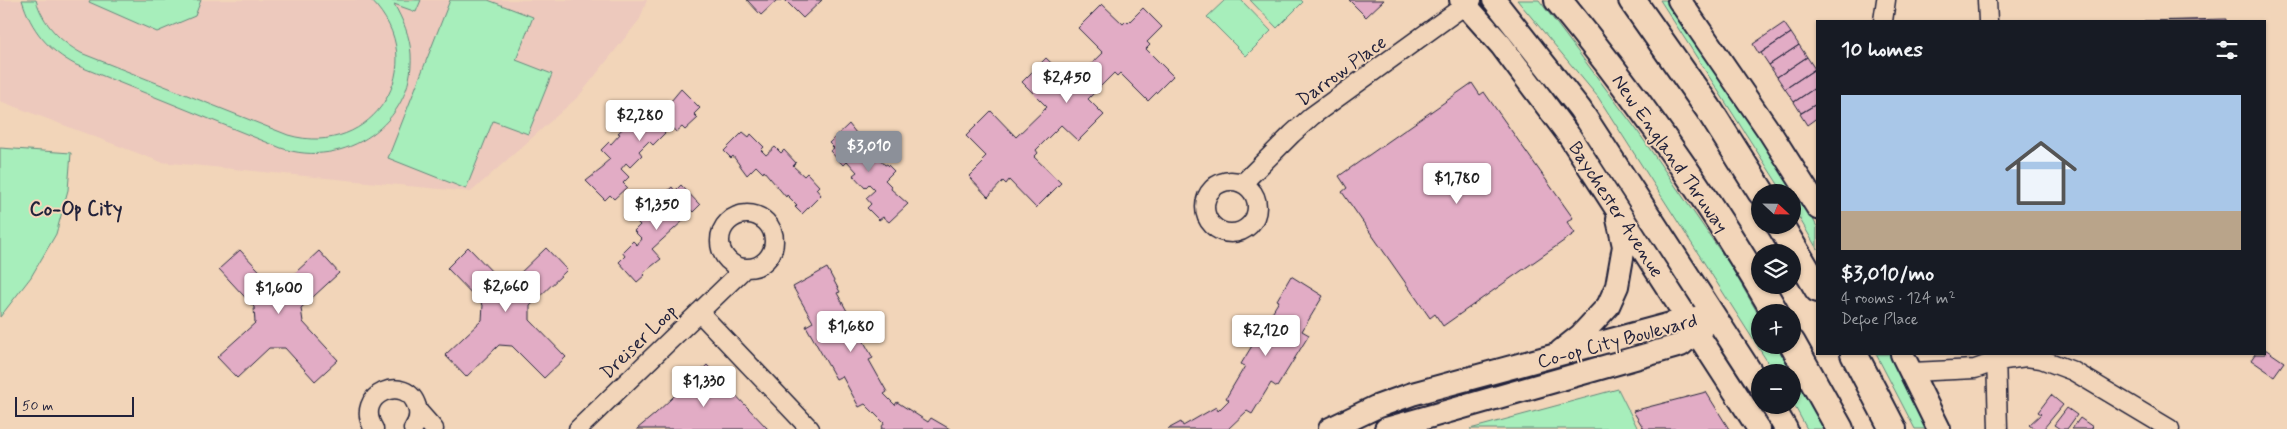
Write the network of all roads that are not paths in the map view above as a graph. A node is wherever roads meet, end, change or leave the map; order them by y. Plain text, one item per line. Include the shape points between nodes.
1 (1494, 0) edge
2 (1558, 0) edge
3 (1632, 0) edge
4 (1679, 0) edge
5 (1886, 0) edge
6 (1987, 0) edge
7 (1466, 2) edge
8 (1883, 20) edge
9 (1988, 20) edge
10 (1243, 183) dead end
11 (1755, 184) edge
12 (1816, 205) edge
13 (1616, 207) junction
14 (1785, 234) edge
15 (745, 268) dead end
16 (1816, 286) edge
17 (1770, 304) edge
18 (699, 312) junction
19 (1715, 315) junction
20 (1693, 326) junction
21 (1798, 354) edge
22 (1557, 355) junction
23 (1855, 355) edge
24 (1996, 358) edge
25 (1907, 363) edge
26 (1751, 372) edge
27 (1376, 407) junction
28 (419, 412) junction
29 (1777, 414) edge
30 (374, 429) edge
31 (413, 429) edge
32 (434, 429) edge
33 (578, 429) edge
34 (810, 429) edge
35 (1330, 429) edge
36 (1385, 429) edge
37 (1759, 429) edge
38 (1786, 429) edge
39 (1840, 429) edge
40 (1893, 429) edge
41 (1938, 429) edge
42 (1998, 429) edge
43 (2170, 429) edge

1 - 19 main road, Baychester Avenue via 1580,109
2 - 17 highway, New England Thruway via 1678,161
3 - 11 highway via 1692,85
4 - 12 main road
5 - 8 street
6 - 9 street
7 - 10 street, Darrow Place via 1312,116
7 - 13 main road, Baychester Avenue via 1537,91
13 - 20 main road, Baychester Avenue
13 - 22 main road via 1624,246 1617,286 1608,306
14 - 16 highway
15 - 18 street
18 - 33 street, Dreiser Loop
18 - 34 street, Dreiser Loop
19 - 20 main road, Co-op City Boulevard
19 - 26 main road, Baychester Avenue
20 - 22 main road, Co-op City Boulevard
20 - 36 main road, Co-op City Boulevard via 1681,345
20 - 37 main road, Baychester Avenue
21 - 39 highway
22 - 27 main road, Co-op City Boulevard via 1412,394
23 - 40 highway
24 - 25 street via 1975,369
24 - 42 street
24 - 43 street via 2026,357 2056,363
25 - 41 main road
27 - 35 main road, Co-op City Boulevard
27 - 36 main road
28 - 30 street via 413,397 406,392 390,389 382,392 375,397 369,412
28 - 31 street
28 - 32 street
29 - 38 main road

